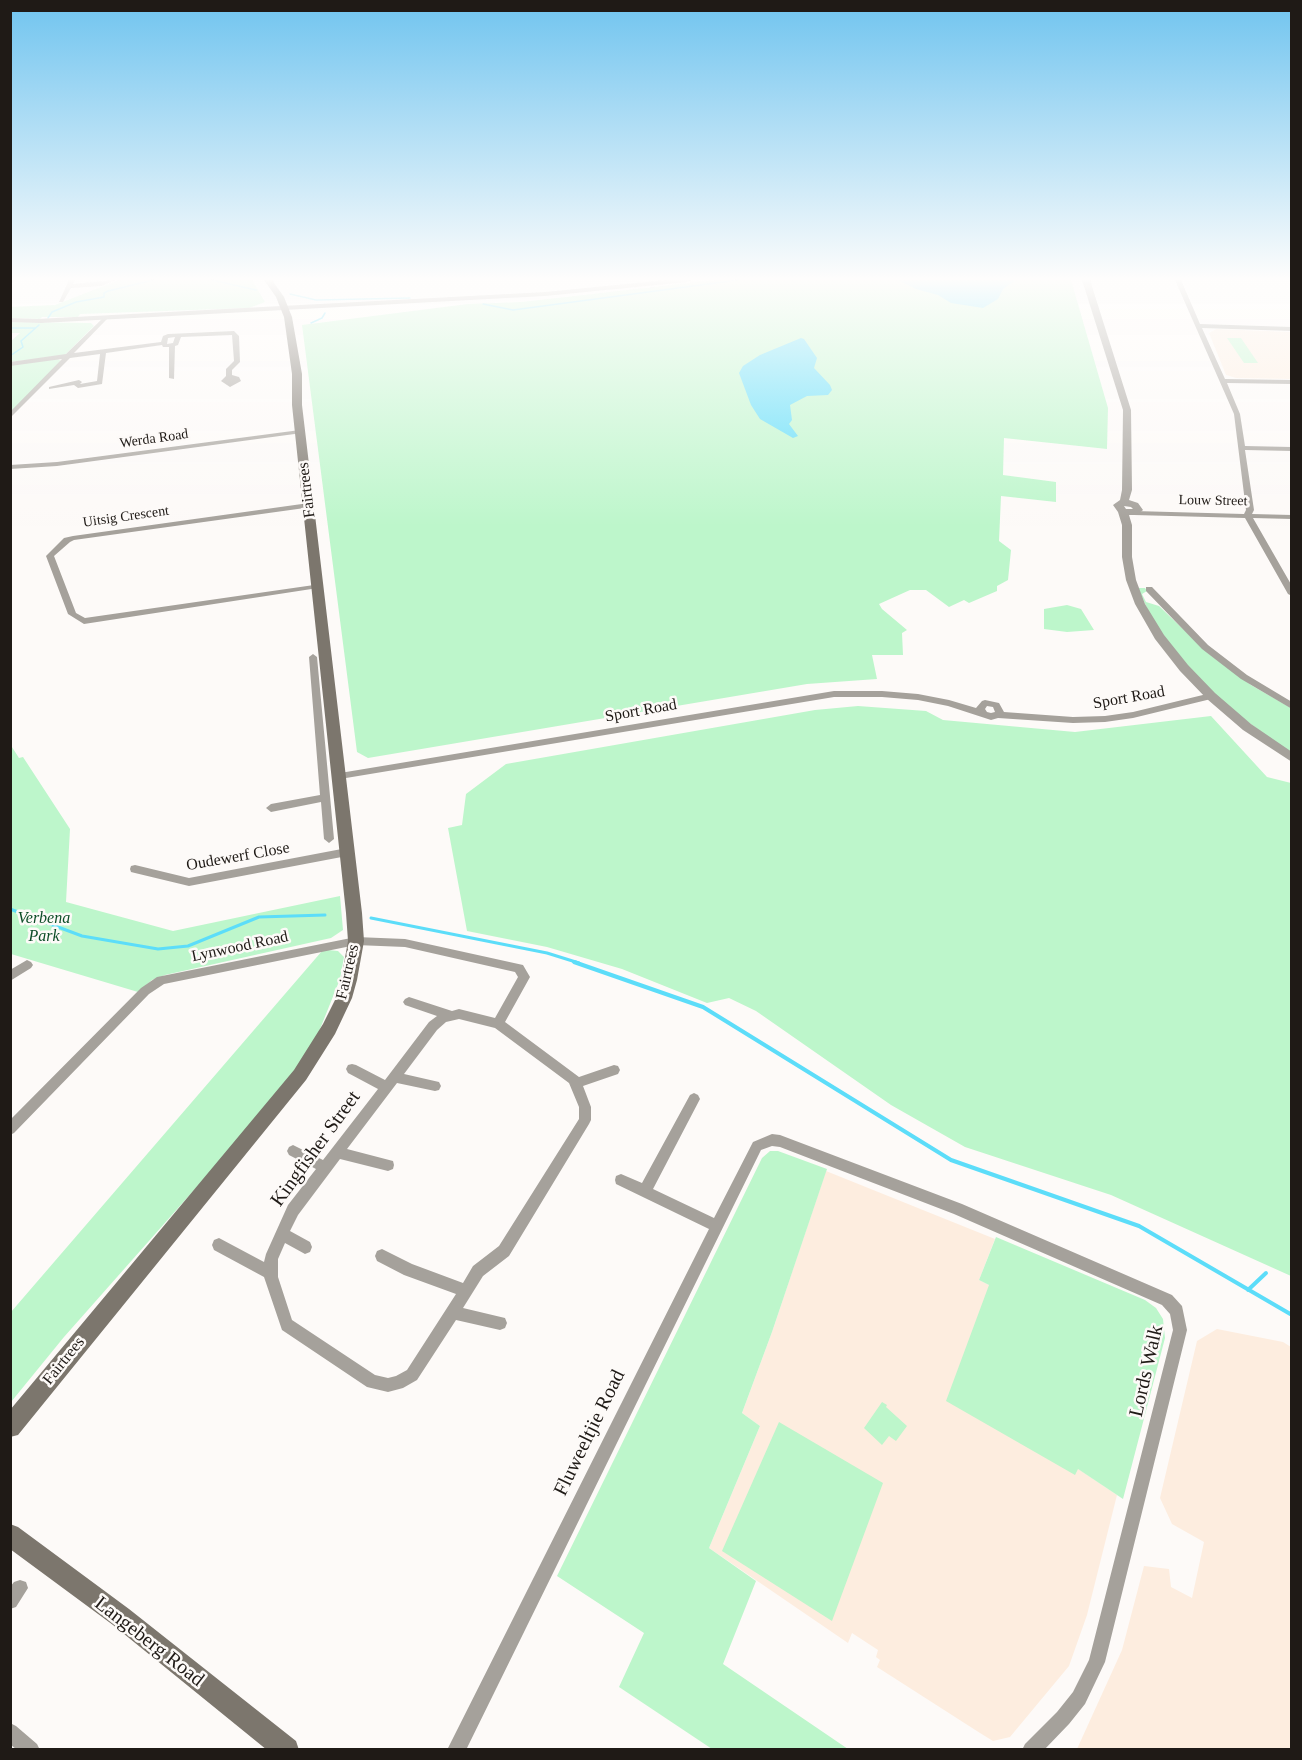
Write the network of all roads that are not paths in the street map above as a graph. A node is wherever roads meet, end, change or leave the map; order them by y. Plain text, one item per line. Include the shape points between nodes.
1 (25, 362) edge
2 (63, 362) edge
3 (101, 362) edge
4 (170, 362) edge
5 (237, 362) edge
6 (286, 362) edge
7 (294, 362) edge
8 (1112, 362) edge
9 (1214, 362) edge
10 (10, 364) edge
11 (230, 377) dead end
12 (172, 378) dead end
13 (1223, 381) junction
14 (1292, 382) edge
15 (51, 388) dead end
16 (297, 405) junction
17 (10, 416) edge
18 (300, 432) junction
19 (1242, 448) junction
20 (1292, 449) edge
21 (10, 467) edge
22 (309, 505) junction
23 (1130, 508) junction
24 (1292, 511) edge
25 (1248, 513) junction
26 (1292, 517) edge
27 (318, 586) junction
28 (1149, 589) dead end
29 (1292, 594) edge
30 (313, 657) dead end
31 (330, 695) junction
32 (1211, 696) junction
33 (316, 698) junction
34 (1292, 706) edge
35 (1292, 759) edge
36 (340, 777) junction
37 (325, 798) junction
38 (271, 808) dead end
39 (329, 839) dead end
40 (347, 852) junction
41 (135, 869) dead end
42 (356, 941) junction
43 (27, 965) dead end
44 (10, 976) edge
45 (409, 1002) dead end
46 (450, 1015) junction
47 (498, 1024) junction
48 (352, 1069) dead end
49 (614, 1070) dead end
50 (390, 1082) junction
51 (577, 1083) junction
52 (435, 1086) dead end
53 (694, 1099) dead end
54 (10, 1129) edge
55 (767, 1141) joint
56 (293, 1151) dead end
57 (337, 1152) junction
58 (388, 1165) dead end
59 (325, 1167) junction
60 (621, 1180) dead end
61 (645, 1191) junction
62 (717, 1226) junction
63 (282, 1234) junction
64 (219, 1245) dead end
65 (305, 1247) dead end
66 (382, 1256) dead end
67 (270, 1273) junction
68 (465, 1292) junction
69 (452, 1312) junction
70 (500, 1323) dead end
71 (30, 1402) junction
72 (10, 1418) edge
73 (10, 1427) edge
74 (10, 1535) edge
75 (10, 1732) edge
76 (31, 1749) edge
77 (287, 1749) edge
78 (456, 1749) edge
79 (1031, 1749) edge

1 - 10 street
2 - 17 street
3 - 15 street via 100,379
4 - 12 street
5 - 11 street via 229,369
6 - 16 main road, Fairtrees
7 - 16 main road, Fairtrees
8 - 23 street via 1127,410
9 - 13 street
13 - 14 street
13 - 19 street via 1237,414
16 - 18 main road, Fairtrees
18 - 21 street, Werda Road
18 - 22 main road, Fairtrees
19 - 20 street
19 - 25 street
22 - 27 main road, Fairtrees
22 - 27 street, Uitsig Crescent via 73,538 50,556 72,614 84,621
23 - 25 street, Louw Street
23 - 32 street via 1128,568 1140,604 1171,653
24 - 25 street, Louw Street
25 - 26 street, Louw Street
25 - 29 street
27 - 31 main road, Fairtrees
28 - 34 street via 1217,657
30 - 33 street
31 - 33 street
31 - 36 main road, Fairtrees
32 - 35 street
32 - 36 street, Sport Road via 1132,715 1065,720 999,711 991,703 982,709 882,694 822,695
33 - 37 street
36 - 40 main road, Fairtrees
37 - 38 street
37 - 39 street
40 - 41 street, Oudewerf Close via 189,882
40 - 42 main road, Fairtrees
42 - 47 street, Lynwood Road via 405,943 519,968 524,974 522,980
42 - 54 street, Lynwood Road via 154,984
42 - 71 main road, Fairtrees via 344,998 300,1075
43 - 44 street
45 - 46 street
46 - 47 street
46 - 50 street, Kingfisher Street via 433,1026
47 - 51 street
48 - 50 street
49 - 51 street
50 - 52 street
50 - 57 street, Kingfisher Street
51 - 68 street via 585,1120 504,1251 478,1271
53 - 61 street
55 - 62 street, Fluweeltjie Road via 757,1146
55 - 79 street, Lords Walk via 780,1141 957,1209 1167,1300 1177,1311 1180,1330 1097,1662 1079,1698
56 - 59 street
57 - 58 street
57 - 59 street, Kingfisher Street
59 - 63 street, Kingfisher Street via 292,1210
60 - 61 street
61 - 62 street
62 - 78 street, Fluweeltjie Road
63 - 65 street
63 - 67 street, Kingfisher Street via 271,1259
64 - 67 street
66 - 68 street
67 - 69 street via 286,1325 378,1384 398,1383 412,1375
68 - 69 street
69 - 70 street
71 - 72 main road
71 - 73 main road, Fairtrees
74 - 77 main road, Langeberg Road
75 - 76 street

